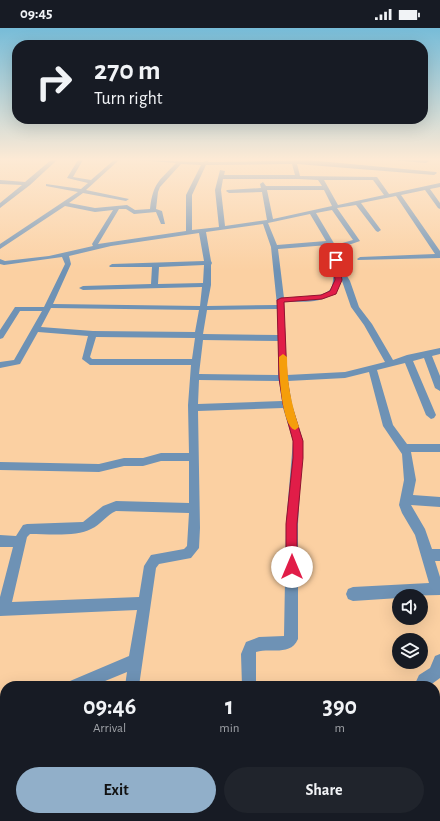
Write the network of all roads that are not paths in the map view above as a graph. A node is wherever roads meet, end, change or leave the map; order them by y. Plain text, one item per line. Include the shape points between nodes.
1 (12, 197) edge
2 (73, 197) edge
3 (111, 197) edge
4 (154, 197) edge
5 (189, 197) edge
6 (219, 197) edge
7 (265, 197) edge
8 (330, 197) edge
9 (388, 197) edge
10 (399, 197) edge
11 (433, 197) edge
12 (0, 198) edge
13 (9, 199) junction
14 (126, 200) dead end
15 (357, 202) junction
16 (63, 204) junction
17 (0, 206) edge
18 (440, 207) edge
19 (116, 208) junction
20 (335, 208) junction
21 (153, 210) junction
22 (312, 212) junction
23 (267, 221) junction
24 (163, 223) dead end
25 (222, 228) junction
26 (378, 230) dead end
27 (202, 231) junction
28 (189, 233) junction
29 (97, 246) junction
30 (332, 246) junction
31 (0, 247) edge
32 (274, 247) junction
33 (65, 255) junction
34 (440, 256) edge
35 (360, 259) dead end
36 (208, 263) junction
37 (1, 264) edge
38 (156, 264) junction
39 (112, 266) dead end
40 (338, 276) junction
41 (208, 285) junction
42 (154, 286) junction
43 (83, 288) dead end
44 (281, 304) junction
45 (48, 307) junction
46 (203, 308) junction
47 (35, 329) junction
48 (93, 334) junction
49 (0, 336) edge
50 (200, 336) junction
51 (282, 338) junction
52 (440, 351) edge
53 (427, 353) junction
54 (407, 358) junction
55 (197, 362) junction
56 (390, 363) junction
57 (0, 365) edge
58 (372, 368) junction
59 (195, 377) junction
60 (283, 378) junction
61 (440, 388) edge
62 (287, 404) junction
63 (194, 408) junction
64 (431, 415) dead end
65 (404, 448) junction
66 (440, 448) edge
67 (194, 457) junction
68 (0, 466) edge
69 (406, 500) junction
70 (440, 502) edge
71 (193, 508) junction
72 (0, 542) edge
73 (20, 542) junction
74 (427, 555) junction
75 (440, 555) edge
76 (438, 589) edge
77 (353, 594) dead end
78 (144, 603) junction
79 (2, 609) edge
80 (135, 661) junction
81 (440, 661) edge
82 (87, 681) edge
83 (133, 681) edge
84 (249, 681) edge
85 (424, 681) edge

1 - 13 street
2 - 16 street
3 - 14 street
4 - 21 street
5 - 28 street
6 - 25 street
7 - 23 street
8 - 20 street
9 - 15 street
10 - 34 street
11 - 18 street
12 - 13 street
13 - 17 street
15 - 20 street
15 - 26 street
16 - 19 street via 95,210
16 - 31 street
19 - 21 street via 128,207 134,212
19 - 29 street via 116,212 95,244
20 - 22 street
20 - 30 street via 357,241
21 - 24 street via 159,211
22 - 23 street
22 - 30 street
23 - 25 street
23 - 32 street
25 - 27 street
27 - 28 street
27 - 36 street via 208,252
28 - 29 street
29 - 33 street
30 - 32 street
30 - 40 street
32 - 44 street
33 - 37 street
33 - 45 street via 68,264
34 - 35 street
36 - 38 street
36 - 41 street
38 - 39 street
38 - 42 street
40 - 44 street via 337,288 328,295
40 - 56 street via 346,281 355,307 368,324
41 - 42 street
41 - 46 street
42 - 43 street
44 - 46 street
44 - 51 street
45 - 46 street
45 - 47 street
45 - 49 street via 18,309
46 - 50 street
47 - 48 street
47 - 57 street via 17,362
48 - 50 street
48 - 55 street via 86,357 90,362
50 - 51 street
50 - 55 street
51 - 60 street
52 - 53 street
53 - 54 street
53 - 61 street
54 - 56 street
54 - 64 street
55 - 59 street
56 - 58 street
58 - 60 street via 345,375
58 - 65 street via 389,430
59 - 60 street
59 - 63 street
60 - 62 street
62 - 63 street
62 - 84 street via 298,441 292,524 291,639 288,643 259,644 251,647 248,654
63 - 67 street
65 - 66 street
65 - 69 street via 410,480
67 - 68 street via 161,457 98,468
67 - 71 street
69 - 70 street
69 - 74 street via 406,509 421,533
71 - 73 street via 111,506 92,524 84,527 27,529
71 - 78 street via 191,552 160,557 152,561
72 - 73 street
73 - 79 street
74 - 75 street
74 - 76 street
76 - 77 street
78 - 79 street
78 - 80 street
80 - 82 street
80 - 83 street
81 - 85 street via 435,673

